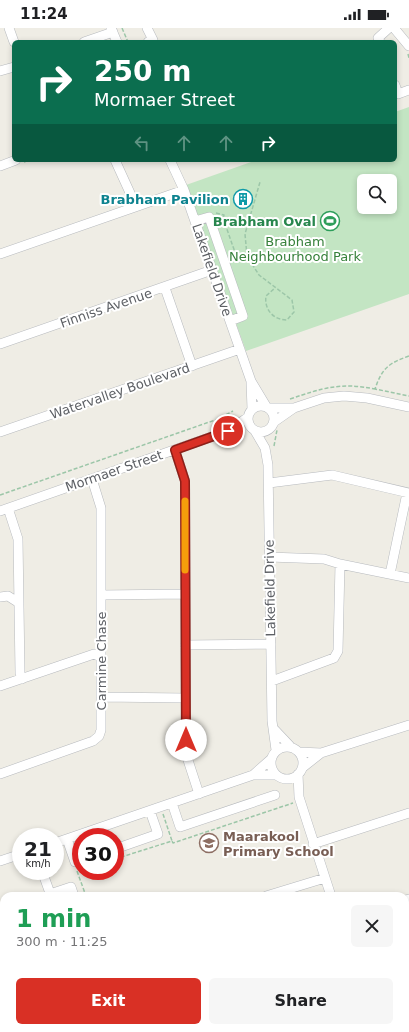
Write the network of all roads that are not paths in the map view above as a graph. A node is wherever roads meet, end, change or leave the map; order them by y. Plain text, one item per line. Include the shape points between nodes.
1 (9, 28) edge
2 (147, 28) edge
3 (389, 28) edge
4 (394, 28) edge
5 (112, 30) edge
6 (13, 40) edge
7 (89, 40) edge
8 (116, 40) edge
9 (152, 40) edge
10 (379, 40) edge
11 (409, 46) edge
12 (12, 68) edge
13 (0, 72) edge
14 (409, 90) edge
15 (397, 91) edge
16 (12, 162) edge
17 (116, 162) edge
18 (171, 162) edge
19 (0, 166) edge
20 (184, 190) junction
21 (136, 206) junction
22 (195, 221) junction
23 (0, 254) edge
24 (212, 270) junction
25 (165, 288) junction
26 (230, 321) junction
27 (0, 344) edge
28 (240, 349) junction
29 (192, 366) junction
30 (251, 381) junction
31 (268, 407) junction
32 (409, 407) edge
33 (294, 408) junction
34 (252, 409) junction
35 (247, 418) junction
36 (274, 426) junction
37 (254, 430) junction
38 (228, 431) junction
39 (0, 432) edge
40 (265, 448) junction
41 (175, 450) junction
42 (92, 479) junction
43 (269, 483) junction
44 (408, 493) edge
45 (4, 510) edge
46 (270, 557) junction
47 (340, 564) junction
48 (390, 574) junction
49 (409, 578) edge
50 (185, 594) junction
51 (101, 595) junction
52 (0, 597) edge
53 (19, 603) junction
54 (271, 644) junction
55 (185, 645) junction
56 (101, 657) junction
57 (22, 679) junction
58 (272, 681) junction
59 (0, 686) edge
60 (101, 697) junction
61 (186, 698) junction
62 (272, 724) junction
63 (409, 725) edge
64 (290, 746) junction
65 (276, 750) junction
66 (299, 752) junction
67 (322, 753) junction
68 (271, 759) junction
69 (300, 771) junction
70 (0, 774) edge
71 (253, 775) junction
72 (280, 777) junction
73 (199, 794) junction
74 (275, 795) dead end
75 (300, 799) junction
76 (172, 803) junction
77 (150, 810) junction
78 (409, 813) edge
79 (67, 839) junction
80 (64, 840) edge
81 (314, 844) junction
82 (124, 846) edge
83 (72, 853) edge
84 (12, 857) edge
85 (0, 861) edge
86 (325, 878) junction
87 (45, 880) edge
88 (49, 892) edge
89 (58, 892) edge
90 (73, 892) edge
91 (279, 892) edge
92 (330, 892) edge

1 - 6 street
2 - 9 street
3 - 10 street via 378,38
4 - 11 street
5 - 7 street
5 - 8 street
12 - 13 street
14 - 15 street via 398,94
16 - 19 street
17 - 21 street
18 - 20 street, Lakefield Drive
20 - 21 street
20 - 22 street, Lakefield Drive
21 - 23 street
22 - 24 street, Lakefield Drive
22 - 26 street via 209,217 243,316
24 - 25 street, Finniss Avenue
24 - 26 street, Lakefield Drive
25 - 27 street, Finniss Avenue
25 - 29 street
26 - 28 street, Lakefield Drive
28 - 29 street, Watervalley Boulevard
28 - 30 street, Lakefield Drive
29 - 39 street, Watervalley Boulevard
30 - 31 street, Lakefield Drive
30 - 34 street, Lakefield Drive
31 - 33 street
31 - 34 street via 259,405
31 - 36 street via 273,414
32 - 33 street via 344,396 324,398
33 - 36 street
34 - 35 street
35 - 37 street via 248,424
35 - 38 street, Mormaer Street
36 - 37 street via 262,432
36 - 40 street, Lakefield Drive
37 - 38 street, Mormaer Street
37 - 40 street, Lakefield Drive
38 - 41 street, Mormaer Street
40 - 43 street, Lakefield Drive
41 - 42 street, Mormaer Street
41 - 50 street via 185,481
42 - 45 street, Mormaer Street
42 - 51 street, Carmine Chase via 101,508
43 - 44 street via 332,475
43 - 46 street, Lakefield Drive
44 - 48 street
45 - 53 street via 18,540
46 - 47 street via 324,559
46 - 54 street, Lakefield Drive
47 - 48 street
47 - 58 street via 338,651 334,658
48 - 49 street
50 - 51 street
50 - 55 street
51 - 56 street, Carmine Chase
52 - 53 street via 8,596
53 - 57 street
54 - 55 street
54 - 58 street, Lakefield Drive
55 - 61 street
56 - 57 street via 94,654
56 - 60 street, Carmine Chase
57 - 59 street
58 - 62 street, Lakefield Drive
60 - 61 street
60 - 70 street, Carmine Chase via 102,730 93,741
61 - 73 street via 186,754
62 - 64 street
62 - 65 street, Lakefield Drive
63 - 67 street
64 - 65 street
64 - 66 street
65 - 68 street
66 - 67 street
66 - 69 street via 303,759
67 - 69 street
68 - 71 street
68 - 72 street via 272,770
69 - 72 street via 290,779
69 - 75 street
71 - 72 street
71 - 73 street
72 - 75 street
73 - 76 street
74 - 76 street via 180,827
75 - 81 street
76 - 77 street
77 - 79 street
77 - 82 street via 158,834
78 - 81 street
79 - 80 street
79 - 83 street
81 - 86 street
84 - 85 street
86 - 91 street
86 - 92 street
87 - 88 street
89 - 90 street via 71,887

